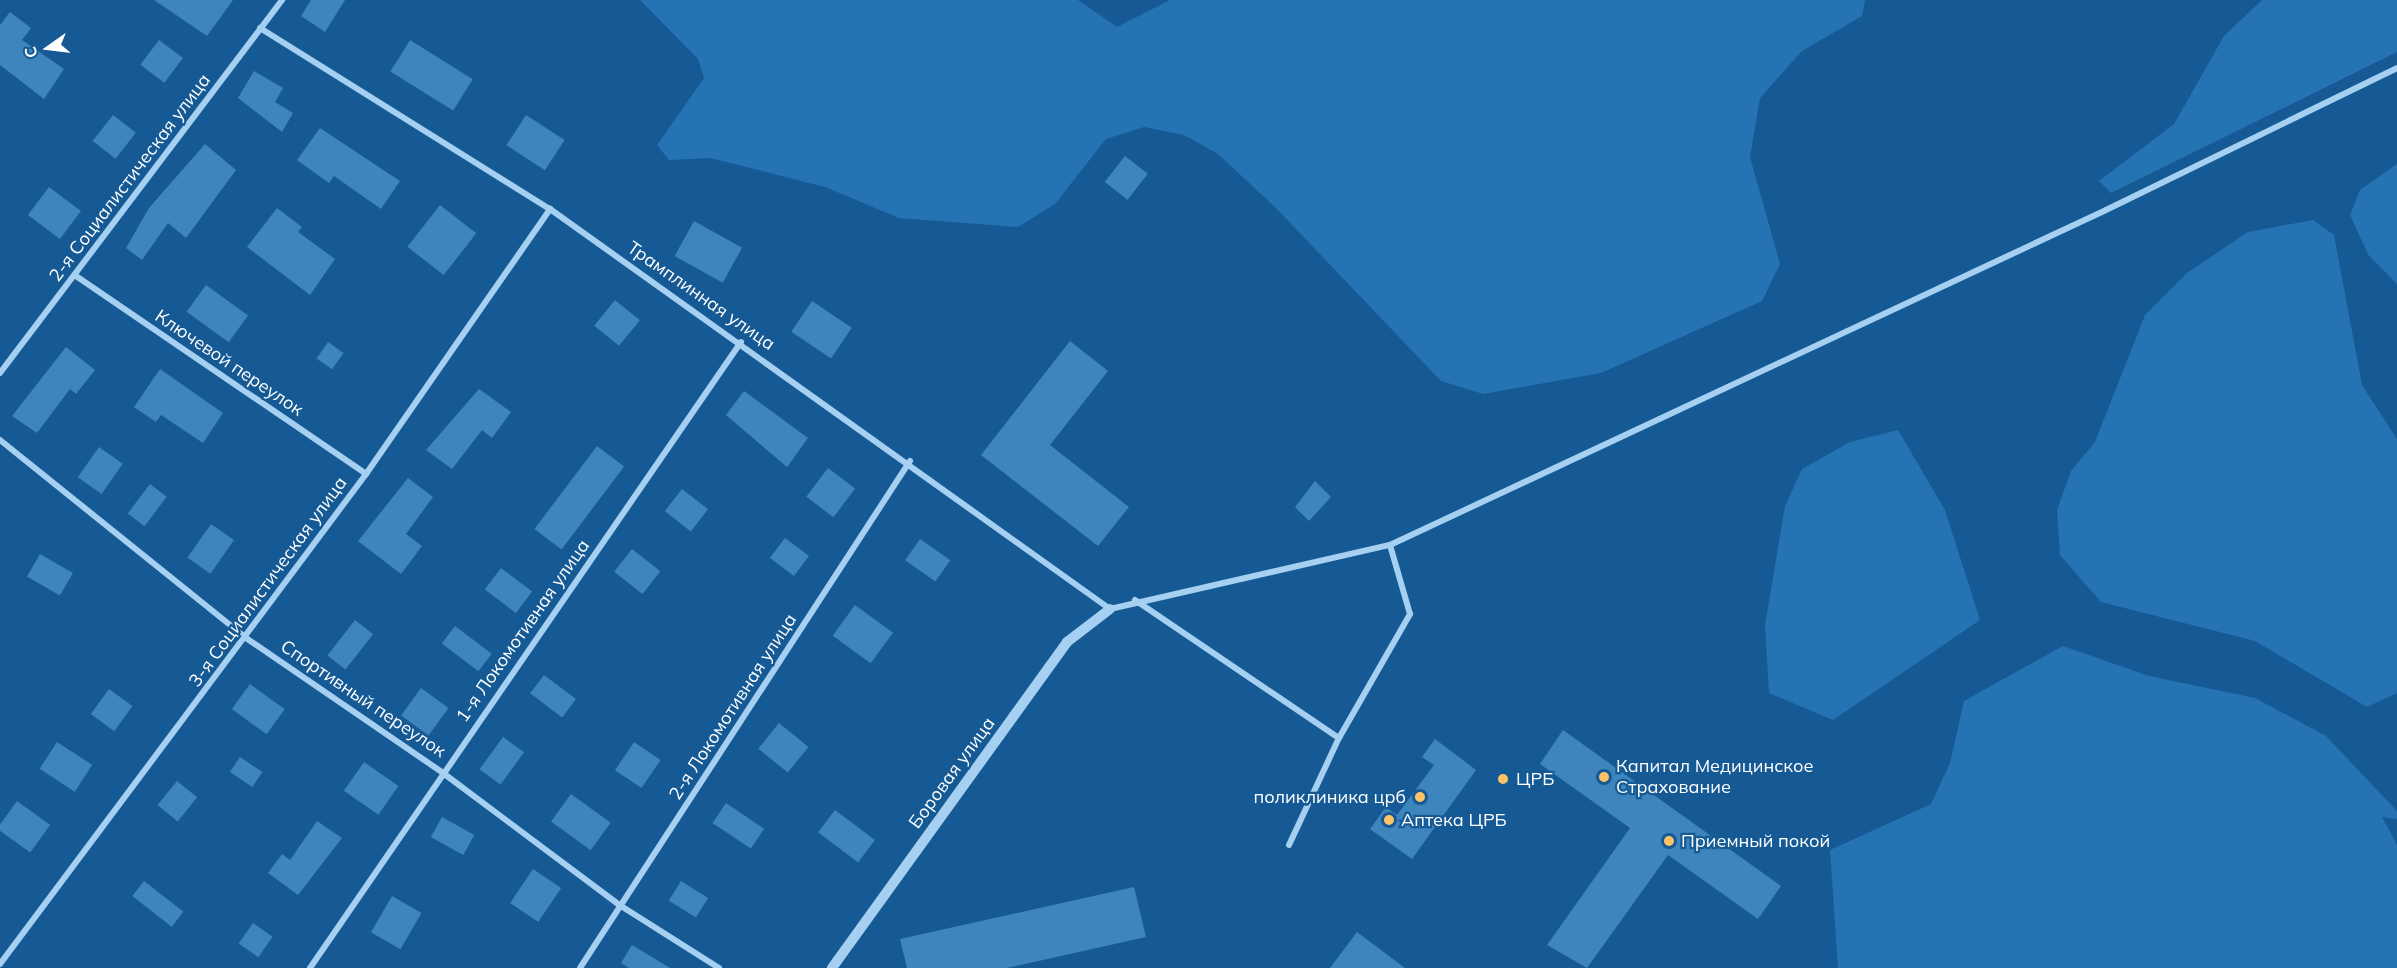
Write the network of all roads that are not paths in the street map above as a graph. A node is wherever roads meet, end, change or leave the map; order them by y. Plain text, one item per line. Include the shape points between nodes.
1 (282, 0) edge
2 (260, 28) junction
3 (2397, 68) edge
4 (550, 209) junction
5 (76, 276) junction
6 (741, 342) junction
7 (0, 373) edge
8 (0, 440) edge
9 (910, 461) junction
10 (366, 474) junction
11 (1390, 545) junction
12 (1135, 600) junction
13 (1110, 609) junction
14 (246, 638) junction
15 (1339, 738) junction
16 (443, 773) junction
17 (1289, 845) dead end
18 (621, 906) junction
19 (0, 964) edge
20 (310, 968) edge
21 (580, 968) edge
22 (719, 968) edge
23 (832, 968) edge

1 - 2 street, 2-я Социалистическая улица
2 - 4 street, Трамплинная улица
2 - 5 street, 2-я Социалистическая улица
3 - 11 street via 2106,210
4 - 6 street, Трамплинная улица
4 - 10 street, 3-я Социалистическая улица
5 - 7 street, 2-я Социалистическая улица
5 - 10 street, Ключевой переулок
6 - 9 street, Трамплинная улица
6 - 16 street, 1-я Локомотивная улица
8 - 14 street, Спортивный переулок
9 - 13 street, Трамплинная улица
9 - 18 street, 2-я Локомотивная улица
10 - 14 street, 3-я Социалистическая улица
11 - 12 street
11 - 15 street via 1410,614
12 - 13 street
12 - 15 street
13 - 23 street, Боровая улица via 1067,642
14 - 16 street, Спортивный переулок
14 - 19 street, 3-я Социалистическая улица
15 - 17 street
16 - 18 street, Спортивный переулок
16 - 20 street, 1-я Локомотивная улица
18 - 21 street, 2-я Локомотивная улица
18 - 22 street, Спортивный переулок

